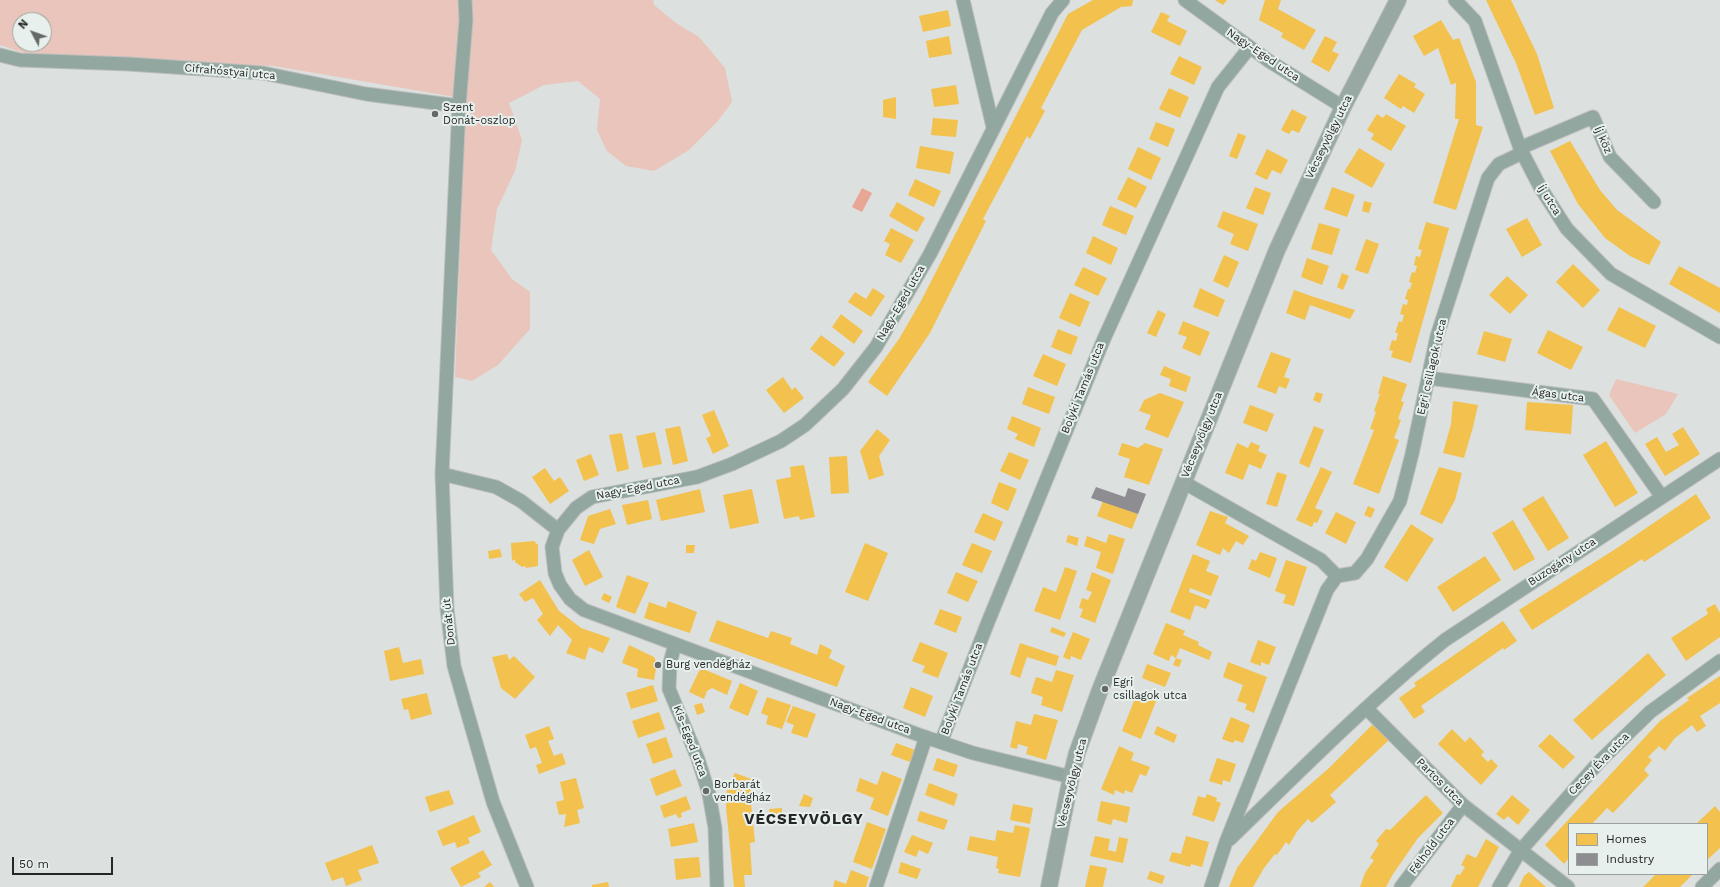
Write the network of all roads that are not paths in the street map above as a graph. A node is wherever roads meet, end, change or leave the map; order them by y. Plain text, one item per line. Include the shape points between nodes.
1 (465, 0) edge
2 (963, 0) edge
3 (1063, 0) edge
4 (1185, 0) edge
5 (1398, 0) edge
6 (1455, 0) edge
7 (1250, 47) junction
8 (0, 56) edge
9 (459, 106) junction
10 (1343, 107) junction
11 (993, 127) junction
12 (1521, 151) junction
13 (1654, 202) dead end
14 (1720, 337) edge
15 (1428, 378) junction
16 (1720, 459) edge
17 (442, 474) junction
18 (1183, 482) junction
19 (1662, 497) junction
20 (558, 530) junction
21 (1337, 576) junction
22 (675, 644) junction
23 (1720, 661) edge
24 (1366, 708) junction
25 (926, 737) junction
26 (941, 742) junction
27 (1071, 777) junction
28 (1463, 804) junction
29 (1226, 842) junction
30 (1520, 851) junction
31 (1720, 869) edge
32 (527, 887) edge
33 (717, 887) edge
34 (876, 887) edge
35 (1049, 887) edge
36 (1211, 887) edge
37 (1401, 887) edge
38 (1499, 887) edge
39 (1568, 887) edge
40 (1702, 887) edge

1 - 9 street, Donát út via 466,20
2 - 11 street
3 - 11 street, Nagy-Eged utca via 1052,13
4 - 7 street, Nagy-Eged utca
5 - 10 main road, Vécseyvölgy utca
6 - 12 street, Íj utca via 1475,21
7 - 10 street, Nagy-Eged utca
7 - 26 street, Bolyki Tamás utca via 1218,87 1106,333
8 - 9 street, Cifrahóstyai utca via 20,60 128,64 263,74 366,94
9 - 17 street, Donát út
10 - 18 main road, Vécseyvölgy utca via 1277,250
11 - 20 street, Nagy-Eged utca via 930,254 876,347 843,389 824,408 781,440 712,472 592,497 576,508
12 - 13 street, Íj köz via 1593,117 1610,157
12 - 14 street, Íj utca via 1567,229 1611,274
12 - 15 street, Egri csillagok utca via 1498,164 1488,178 1437,336
15 - 19 street, Ágas utca via 1593,399
15 - 21 street, Egri csillagok utca via 1400,501 1367,559 1355,573
16 - 19 street, Buzogány utca
17 - 20 street via 496,487 521,501
17 - 32 street, Donát út via 446,609 454,666 493,802
18 - 21 street via 1321,560
18 - 27 main road, Vécseyvölgy utca via 1100,690
19 - 24 street, Buzogány utca via 1444,640
20 - 22 street, Nagy-Eged utca via 552,547 552,559 560,586 570,599 584,610
21 - 29 street via 1328,590
22 - 25 street, Nagy-Eged utca
22 - 33 street, Kis-Eged utca via 670,663 669,689 698,759 709,794 715,828
23 - 30 street, Cecey Éva utca via 1650,712 1599,762
24 - 28 street, Partos utca
24 - 29 street
25 - 26 street, Nagy-Eged utca
25 - 34 street, Bolyki Tamás utca
26 - 27 street, Nagy-Eged utca via 993,759
27 - 35 main road, Vécseyvölgy utca
28 - 30 street, Partos utca
28 - 37 street, Félhold utca
29 - 36 street
30 - 38 street, Cecey Éva utca
30 - 39 street, Partos utca
31 - 40 street

